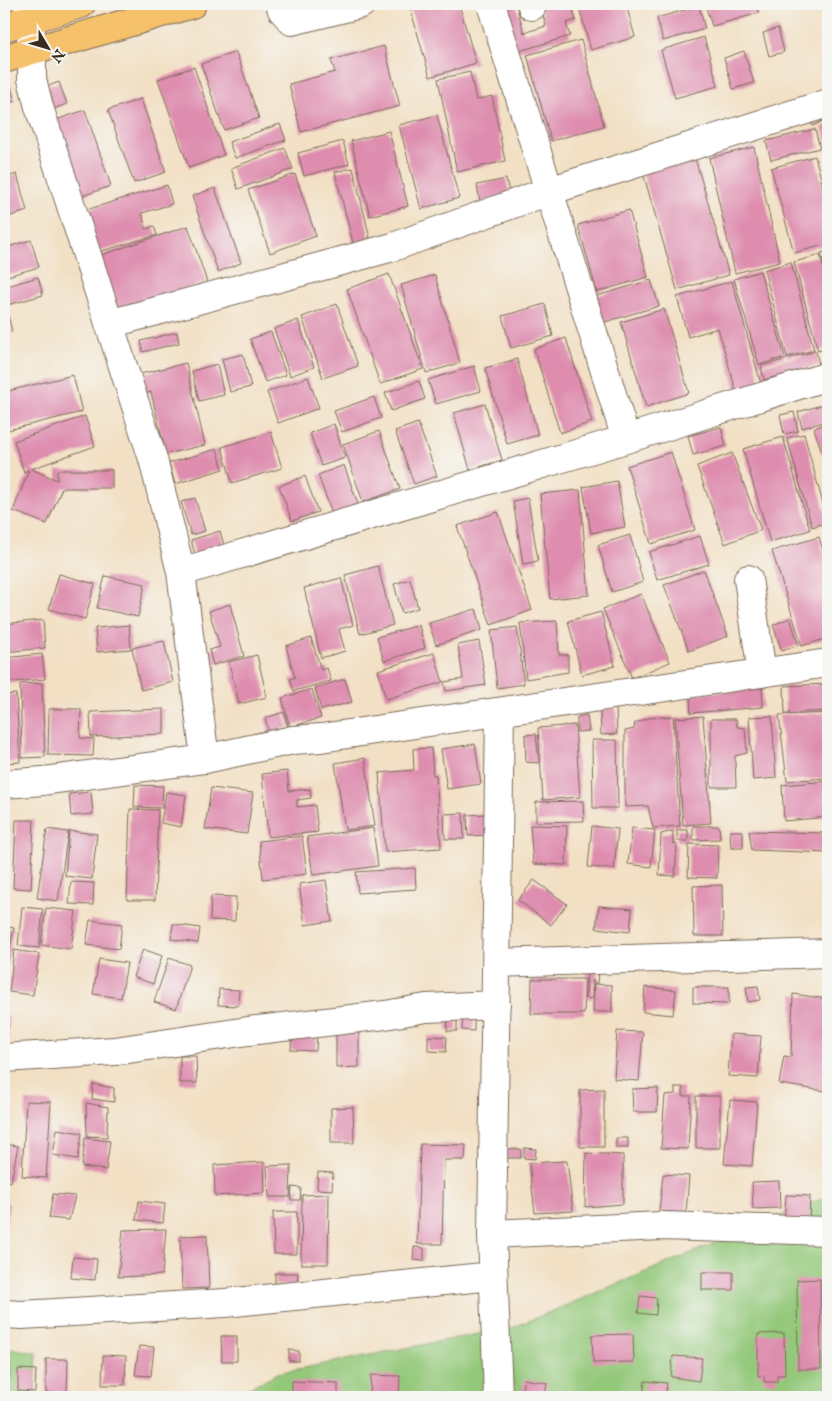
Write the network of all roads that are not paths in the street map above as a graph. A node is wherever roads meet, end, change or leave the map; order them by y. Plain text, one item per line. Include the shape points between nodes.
1 (192, 4) edge
2 (280, 4) edge
3 (491, 4) edge
4 (75, 5) edge
5 (346, 5) edge
6 (28, 11) edge
7 (4, 27) edge
8 (32, 50) junction
9 (4, 59) edge
10 (828, 103) edge
11 (548, 191) junction
12 (109, 324) junction
13 (828, 376) edge
14 (626, 439) junction
15 (180, 572) junction
16 (748, 579) dead end
17 (828, 663) edge
18 (762, 673) junction
19 (500, 712) junction
20 (205, 759) junction
21 (4, 784) edge
22 (828, 953) edge
23 (497, 963) junction
24 (496, 1005) junction
25 (4, 1058) edge
26 (828, 1231) edge
27 (492, 1234) junction
28 (492, 1276) junction
29 (4, 1314) edge
30 (498, 1397) edge

1 - 8 main road
2 - 5 street via 292,21
3 - 11 street
4 - 6 main road
6 - 7 main road
6 - 8 street
8 - 9 main road
8 - 12 street via 32,79 39,107
10 - 11 street
11 - 12 street via 393,247
11 - 14 street
12 - 15 street via 153,458
13 - 14 street
14 - 15 street
15 - 20 street
16 - 18 street
17 - 18 street
18 - 19 street
19 - 20 street via 293,740
19 - 23 street
20 - 21 street via 43,782
22 - 23 street
23 - 24 street
24 - 25 street via 426,1008 115,1051
24 - 27 street
26 - 27 street via 661,1226
27 - 28 street
28 - 29 street via 225,1303
28 - 30 street

